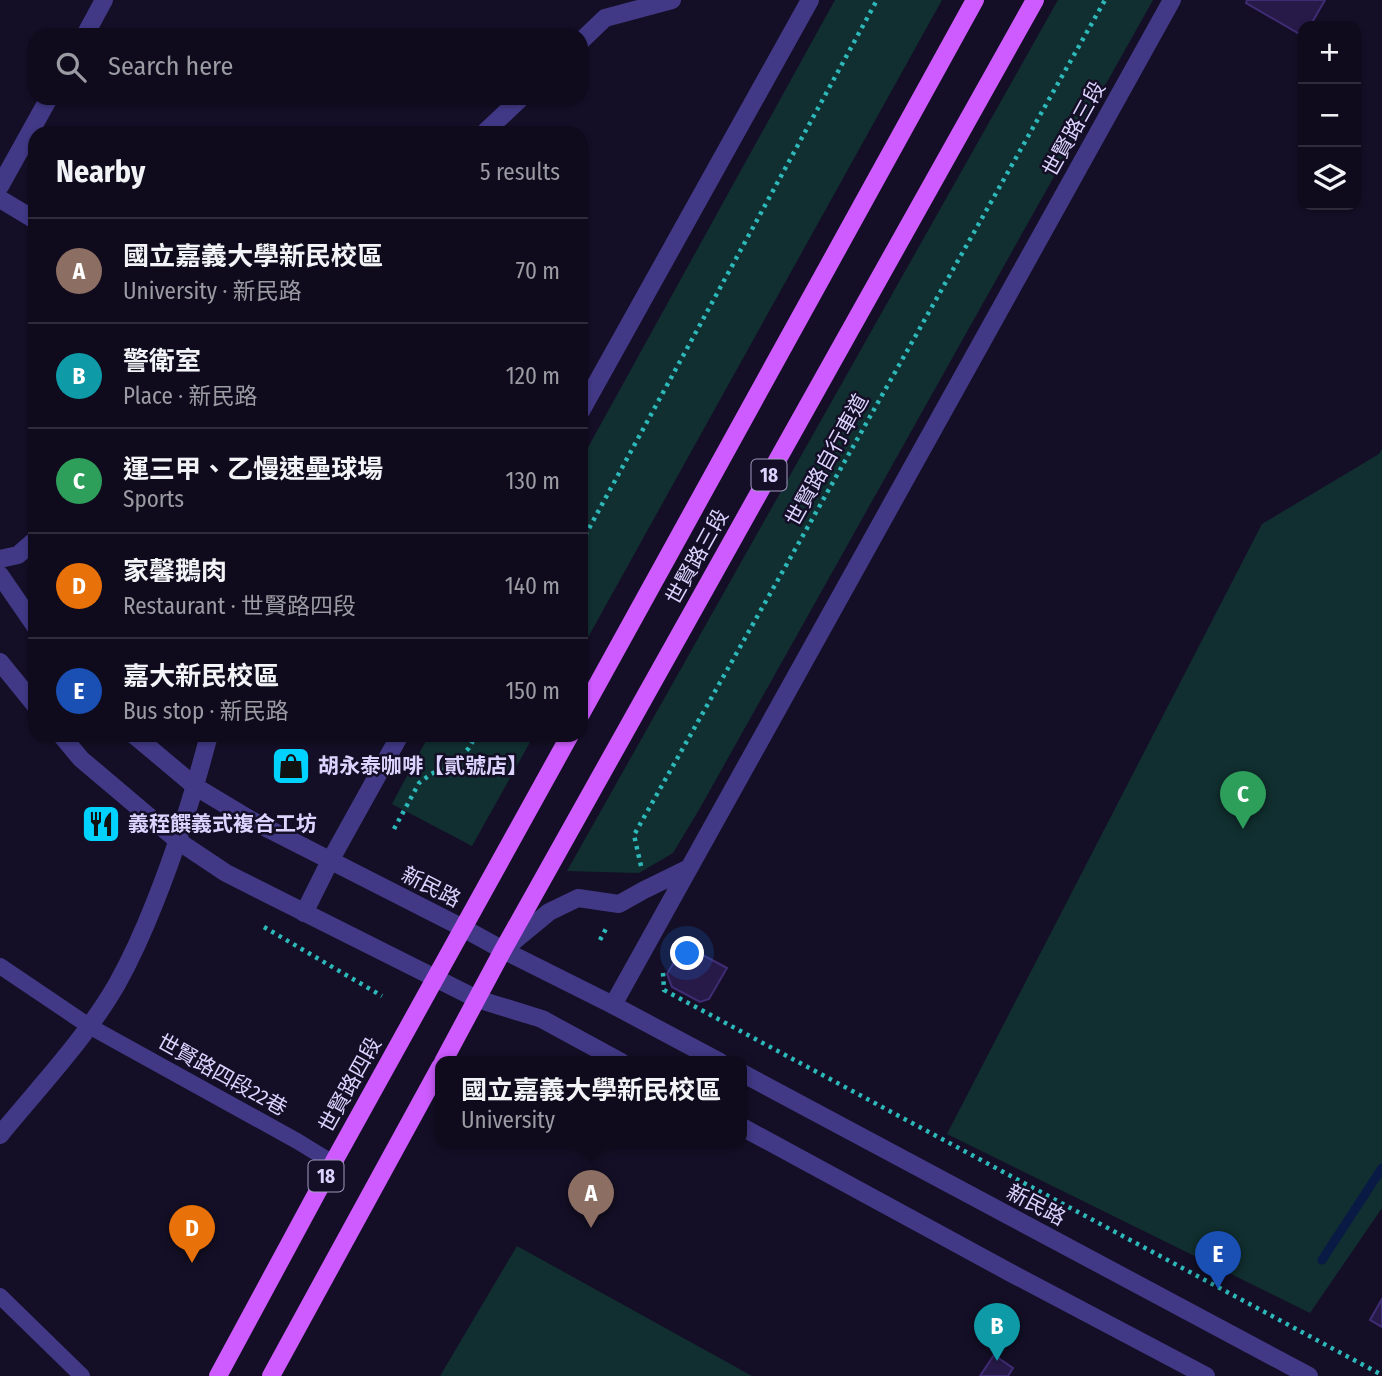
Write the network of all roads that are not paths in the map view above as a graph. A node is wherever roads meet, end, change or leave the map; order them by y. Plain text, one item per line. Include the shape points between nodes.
1 (104, 0) edge
2 (672, 0) edge
3 (810, 0) edge
4 (975, 0) edge
5 (1035, 0) edge
6 (1172, 0) edge
7 (89, 28) edge
8 (588, 34) edge
9 (45, 105) edge
10 (514, 105) edge
11 (33, 126) edge
12 (491, 126) edge
13 (28, 136) edge
14 (0, 186) edge
15 (0, 199) edge
16 (28, 216) edge
17 (588, 398) edge
18 (28, 546) edge
19 (0, 559) edge
20 (0, 575) edge
21 (28, 616) edge
22 (0, 662) edge
23 (28, 696) edge
24 (588, 701) edge
25 (67, 742) edge
26 (142, 742) edge
27 (207, 742) edge
28 (396, 742) edge
29 (566, 742) edge
30 (195, 786) junction
31 (178, 841) junction
32 (330, 861) junction
33 (689, 868) junction
34 (304, 913) junction
35 (463, 928) junction
36 (503, 950) junction
37 (0, 966) edge
38 (436, 977) junction
39 (477, 999) junction
40 (613, 1004) junction
41 (89, 1026) junction
42 (446, 1056) edge
43 (610, 1056) edge
44 (709, 1056) edge
45 (435, 1076) edge
46 (747, 1076) edge
47 (747, 1130) edge
48 (0, 1135) edge
49 (333, 1163) junction
50 (0, 1296) edge
51 (82, 1376) edge
52 (218, 1376) edge
53 (271, 1376) edge
54 (1206, 1376) edge
55 (1310, 1376) edge

1 - 7 street
2 - 8 street via 605,18
3 - 17 street
4 - 24 main road, 世賢路三段 / 18
5 - 36 main road, 世賢路三段 / 18
6 - 33 street, 世賢路三段
9 - 11 street
10 - 12 street
13 - 14 street
15 - 16 street
18 - 19 street via 18,555
20 - 21 street
22 - 23 street
25 - 31 street
26 - 30 street, 新民路
27 - 30 street
28 - 32 street
29 - 35 main road, 18
30 - 31 street
30 - 32 street, 新民路
31 - 34 street via 226,873
31 - 41 street via 137,946
32 - 34 street
32 - 35 street, 新民路
33 - 36 street via 619,904 578,898 549,912
33 - 40 street, 世賢路三段
34 - 38 street
35 - 36 street, 新民路
35 - 38 main road, 世賢路四段 / 18
36 - 39 main road, 18
36 - 40 street, 新民路
37 - 41 lane, 世賢路四段22巷
38 - 39 street
38 - 49 main road, 世賢路四段 / 18
39 - 42 main road, 18
39 - 43 street via 542,1019
40 - 44 street, 新民路
41 - 48 street
41 - 49 lane, 世賢路四段22巷
45 - 53 main road, 18
46 - 55 street, 新民路
47 - 54 street
49 - 52 main road, 世賢路四段 / 18
50 - 51 lane

